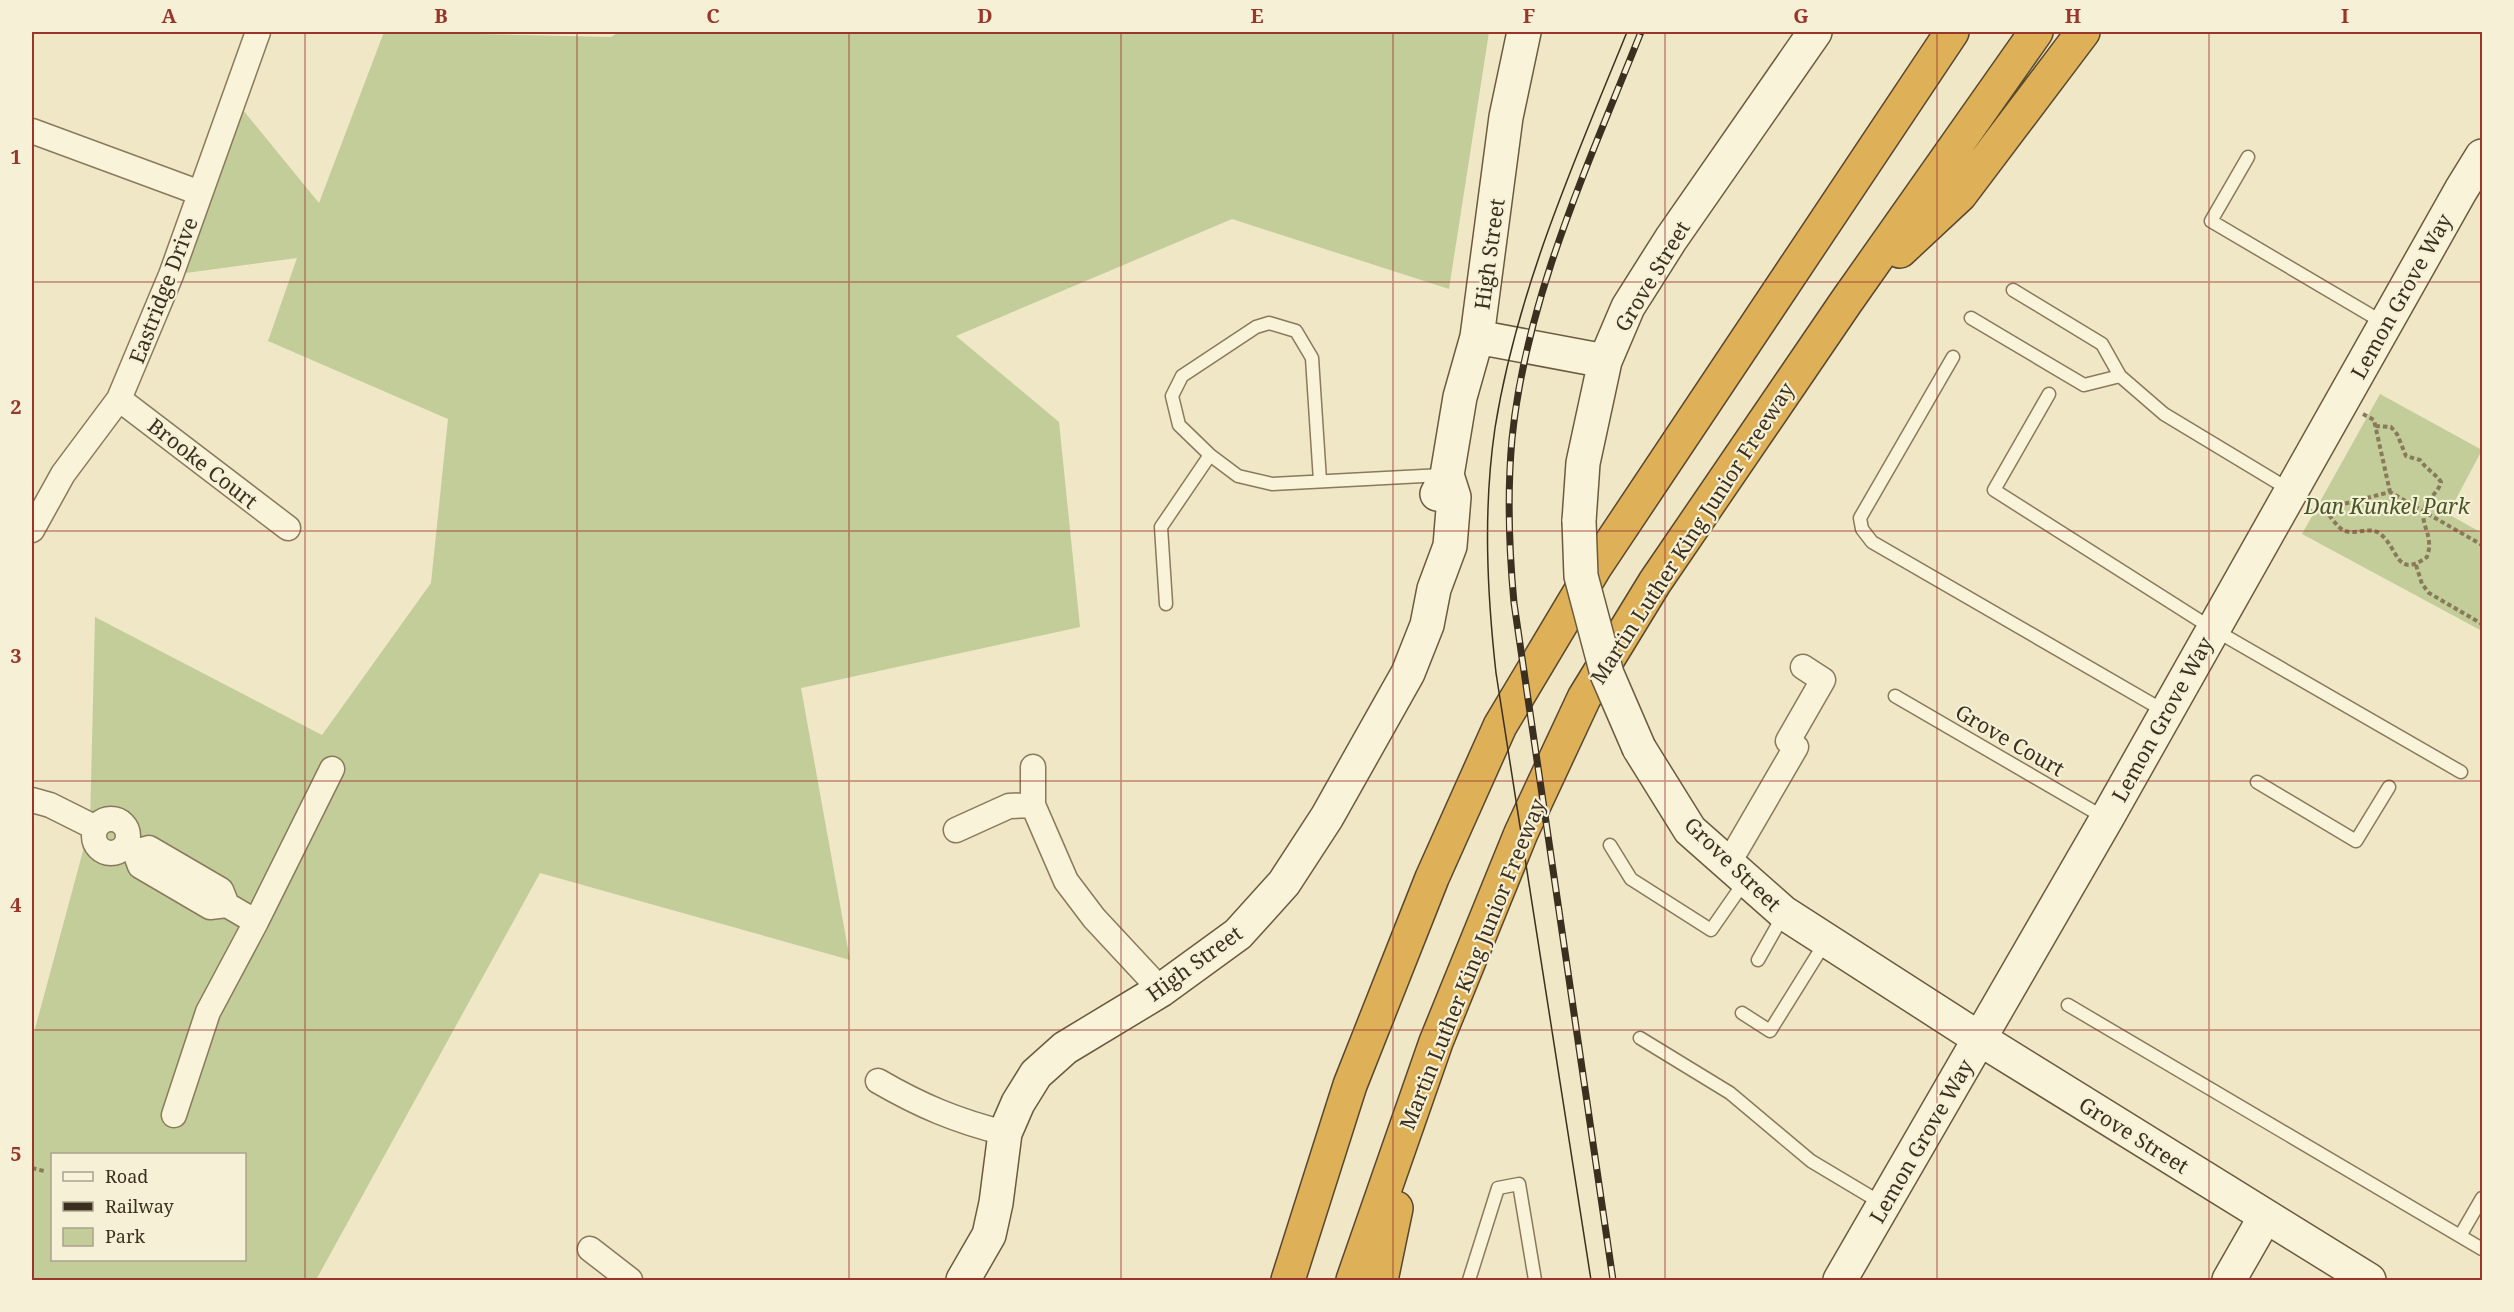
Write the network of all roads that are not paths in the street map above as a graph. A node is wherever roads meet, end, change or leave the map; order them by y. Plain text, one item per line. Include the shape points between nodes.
1 (258, 32) edge
2 (1524, 32) edge
3 (1815, 32) edge
4 (1952, 32) edge
5 (2036, 32) edge
6 (2083, 32) edge
7 (32, 131) edge
8 (2248, 156) dead end
9 (2482, 156) edge
10 (200, 194) junction
11 (2013, 290) dead end
12 (1846, 302) junction
13 (1971, 318) dead end
14 (2385, 323) junction
15 (1477, 337) junction
16 (1953, 357) dead end
17 (1605, 361) junction
18 (2121, 376) junction
19 (2049, 394) dead end
20 (119, 399) junction
21 (1210, 455) junction
22 (1447, 475) junction
23 (1320, 481) junction
24 (2289, 495) junction
25 (288, 528) dead end
26 (32, 530) edge
27 (1166, 604) dead end
28 (2213, 629) junction
29 (1803, 668) dead end
30 (1895, 696) dead end
31 (2167, 712) junction
32 (1033, 766) dead end
33 (332, 769) dead end
34 (2461, 772) dead end
35 (2257, 782) dead end
36 (2389, 787) dead end
37 (32, 800) edge
38 (1033, 805) junction
39 (2106, 818) junction
40 (956, 830) dead end
41 (1610, 845) dead end
42 (1737, 872) junction
43 (1784, 913) junction
44 (256, 922) junction
45 (1826, 940) junction
46 (1758, 960) dead end
47 (1161, 990) junction
48 (2068, 1005) dead end
49 (1742, 1013) dead end
50 (1640, 1038) dead end
51 (1980, 1039) junction
52 (878, 1081) dead end
53 (1419, 1091) junction
54 (174, 1114) dead end
55 (1005, 1133) junction
56 (2482, 1198) edge
57 (1884, 1204) junction
58 (2265, 1217) junction
59 (2460, 1236) junction
60 (2482, 1248) edge
61 (590, 1249) dead end
62 (630, 1281) edge
63 (963, 1281) edge
64 (1288, 1281) edge
65 (1353, 1281) edge
66 (1381, 1281) edge
67 (1469, 1281) edge
68 (1535, 1281) edge
69 (1840, 1281) edge
70 (2229, 1281) edge
71 (2369, 1281) edge

1 - 10 street, Eastridge Drive
2 - 15 main road, High Street via 1506,117
3 - 17 main road, Grove Street via 1665,249 1628,307
4 - 64 highway via 1595,567 1500,726 1432,878 1350,1085
5 - 12 highway, Martin Luther King Junior Freeway
6 - 12 highway via 1960,195
7 - 10 street
8 - 14 lane via 2211,221
9 - 14 main road, Lemon Grove Way
10 - 20 street, Eastridge Drive
11 - 18 lane via 2102,344
12 - 53 highway, Martin Luther King Junior Freeway via 1655,582 1584,698 1521,833
13 - 18 lane via 2084,385
14 - 24 main road, Lemon Grove Way
15 - 17 main road
15 - 22 main road, High Street via 1460,397
16 - 31 lane via 1860,518 1862,529 1872,542
17 - 42 main road, Grove Street, bridge via 1583,463 1581,576 1604,663 1639,748 1690,830
18 - 24 lane via 2164,414
19 - 28 lane via 1994,490
20 - 25 street, Brooke Court
20 - 26 street, Eastridge Drive via 63,474
21 - 23 lane via 1238,476 1272,484
21 - 23 lane via 1179,425 1172,396 1182,376 1256,327 1269,323 1296,331 1312,358
21 - 27 lane via 1161,527
22 - 23 lane
22 - 47 main road, High Street via 1454,497 1450,546 1408,673 1327,817 1284,883 1238,934
24 - 28 main road, Lemon Grove Way
28 - 31 main road, Lemon Grove Way
28 - 34 lane
29 - 42 street via 1823,680 1788,741 1796,747
30 - 39 lane, Grove Court
31 - 39 main road, Lemon Grove Way
32 - 38 street
33 - 44 street
35 - 36 lane via 2356,842
37 - 44 street via 96,828 108,819 119,821 128,833 130,849 140,866 210,907 227,905
38 - 40 street via 1009,806
38 - 47 street via 1066,881 1094,918
39 - 51 main road, Lemon Grove Way
41 - 42 lane via 1631,879 1711,930
42 - 43 main road, Grove Street
43 - 45 main road, Grove Street
43 - 46 lane
44 - 54 street via 208,1012
45 - 49 lane via 1770,1031
45 - 51 main road, Grove Street
47 - 55 main road, High Street via 1065,1048 1036,1074
48 - 59 lane
50 - 57 lane via 1730,1093 1811,1161
51 - 57 main road, Lemon Grove Way
51 - 58 main road, Grove Street
52 - 55 street via 908,1099 962,1122
53 - 65 highway, Martin Luther King Junior Freeway
53 - 66 highway
55 - 63 main road, High Street via 989,1235
56 - 59 lane
57 - 69 main road, Lemon Grove Way
58 - 70 main road
58 - 71 main road, Grove Street
59 - 60 lane
61 - 62 street
67 - 68 lane via 1498,1188 1519,1184

